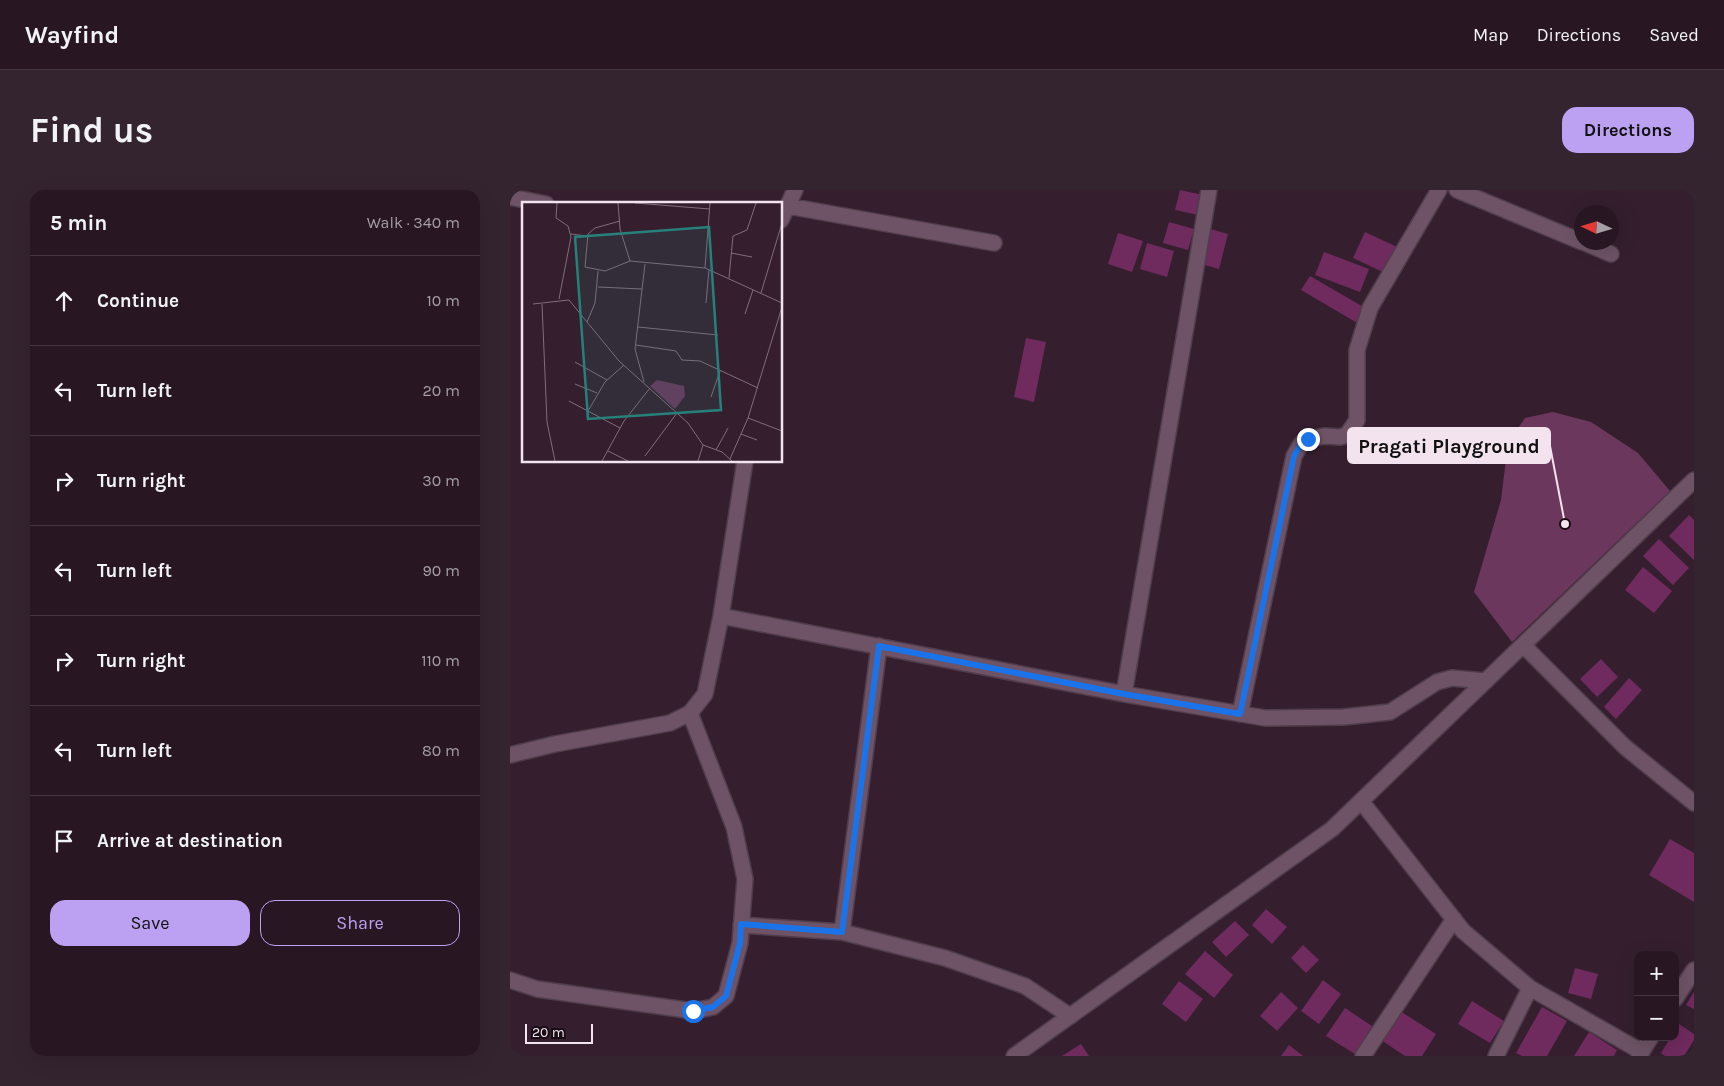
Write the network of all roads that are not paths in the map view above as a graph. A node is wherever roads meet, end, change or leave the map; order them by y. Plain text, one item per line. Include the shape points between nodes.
1 (795, 190) edge
2 (1209, 190) edge
3 (1439, 190) edge
4 (1457, 190) edge
5 (510, 197) edge
6 (536, 202) edge
7 (785, 213) edge
8 (1574, 239) edge
9 (994, 243) dead end
10 (1601, 250) edge
11 (1611, 254) dead end
12 (745, 462) edge
13 (1694, 480) edge
14 (721, 616) junction
15 (1523, 645) junction
16 (879, 646) junction
17 (1485, 681) junction
18 (1124, 694) junction
19 (690, 713) junction
20 (1240, 714) junction
21 (510, 755) edge
22 (1361, 801) junction
23 (1694, 803) edge
24 (1454, 919) junction
25 (741, 924) junction
26 (842, 932) junction
27 (1694, 970) edge
28 (510, 980) edge
29 (1530, 988) junction
30 (1677, 996) edge
31 (1070, 1016) junction
32 (1648, 1041) edge
33 (1640, 1054) edge
34 (1014, 1056) edge
35 (1363, 1056) edge
36 (1496, 1056) edge

1 - 7 street
2 - 18 street
3 - 20 street via 1370,308 1357,350 1357,420 1347,435 1308,439 1294,456
4 - 8 street
5 - 6 street
7 - 9 street
10 - 11 street
12 - 14 street
13 - 15 street
14 - 16 street
14 - 19 street via 705,694
15 - 17 street
15 - 23 street via 1626,748
16 - 18 street
16 - 26 street
17 - 20 street via 1452,678 1437,682 1390,712 1344,717 1265,718
17 - 22 street
18 - 20 street
19 - 21 street via 670,723
19 - 25 street via 734,827 745,879
22 - 24 street
22 - 31 street via 1332,829
24 - 29 street via 1463,931
24 - 35 street
25 - 26 street
25 - 28 street via 740,943 726,996 713,1007 693,1011 537,989
26 - 31 street via 945,958 1025,986
27 - 30 street
29 - 33 street
29 - 36 street
31 - 34 street
32 - 33 street

